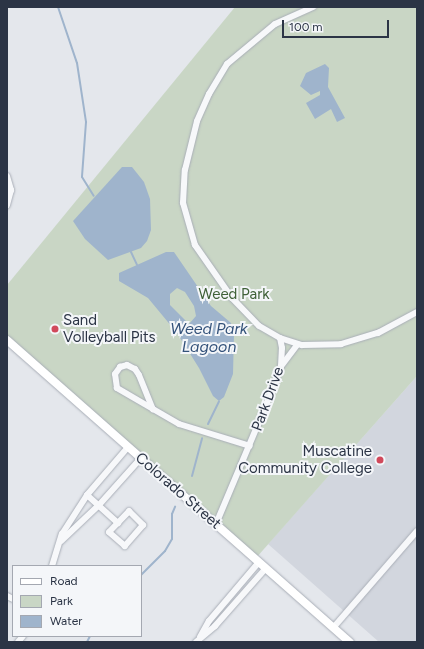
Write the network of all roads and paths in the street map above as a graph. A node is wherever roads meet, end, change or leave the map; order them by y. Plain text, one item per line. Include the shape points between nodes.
1 (313, 7) edge
2 (7, 176) edge
3 (7, 205) edge
4 (417, 312) edge
5 (280, 338) junction
6 (7, 340) edge
7 (298, 344) junction
8 (281, 366) junction
9 (154, 409) junction
10 (250, 446) junction
11 (128, 447) junction
12 (141, 458) junction
13 (87, 495) junction
14 (99, 505) junction
15 (118, 523) junction
16 (216, 524) junction
17 (417, 531) edge
18 (61, 541) junction
19 (260, 562) junction
20 (52, 565) edge
21 (266, 568) junction
22 (333, 628) junction
23 (198, 640) edge
24 (350, 642) edge

1 - 5 street via 275,24 227,64 197,121 183,183 186,218 202,258 244,312 259,326
2 - 3 street via 11,190
4 - 7 street via 397,324 358,340 329,346
5 - 7 street
5 - 8 street, Park Drive
6 - 11 street, Colorado Street
7 - 8 street
8 - 10 street, Park Drive
9 - 9 street via 117,388 114,378 120,367 127,365 135,369
9 - 10 street via 179,424
10 - 16 street, Park Drive
11 - 12 street, Colorado Street
11 - 13 street
12 - 14 street
12 - 16 street, Colorado Street
13 - 14 street
13 - 18 street via 62,534
14 - 15 street
14 - 18 street
15 - 15 street via 109,532 125,546 143,525 129,511
16 - 19 street, Colorado Street
17 - 22 street
18 - 20 street
19 - 21 street, Colorado Street
19 - 23 street via 209,621
21 - 22 street, Colorado Street
21 - 23 street via 215,626
22 - 24 street, Colorado Street

